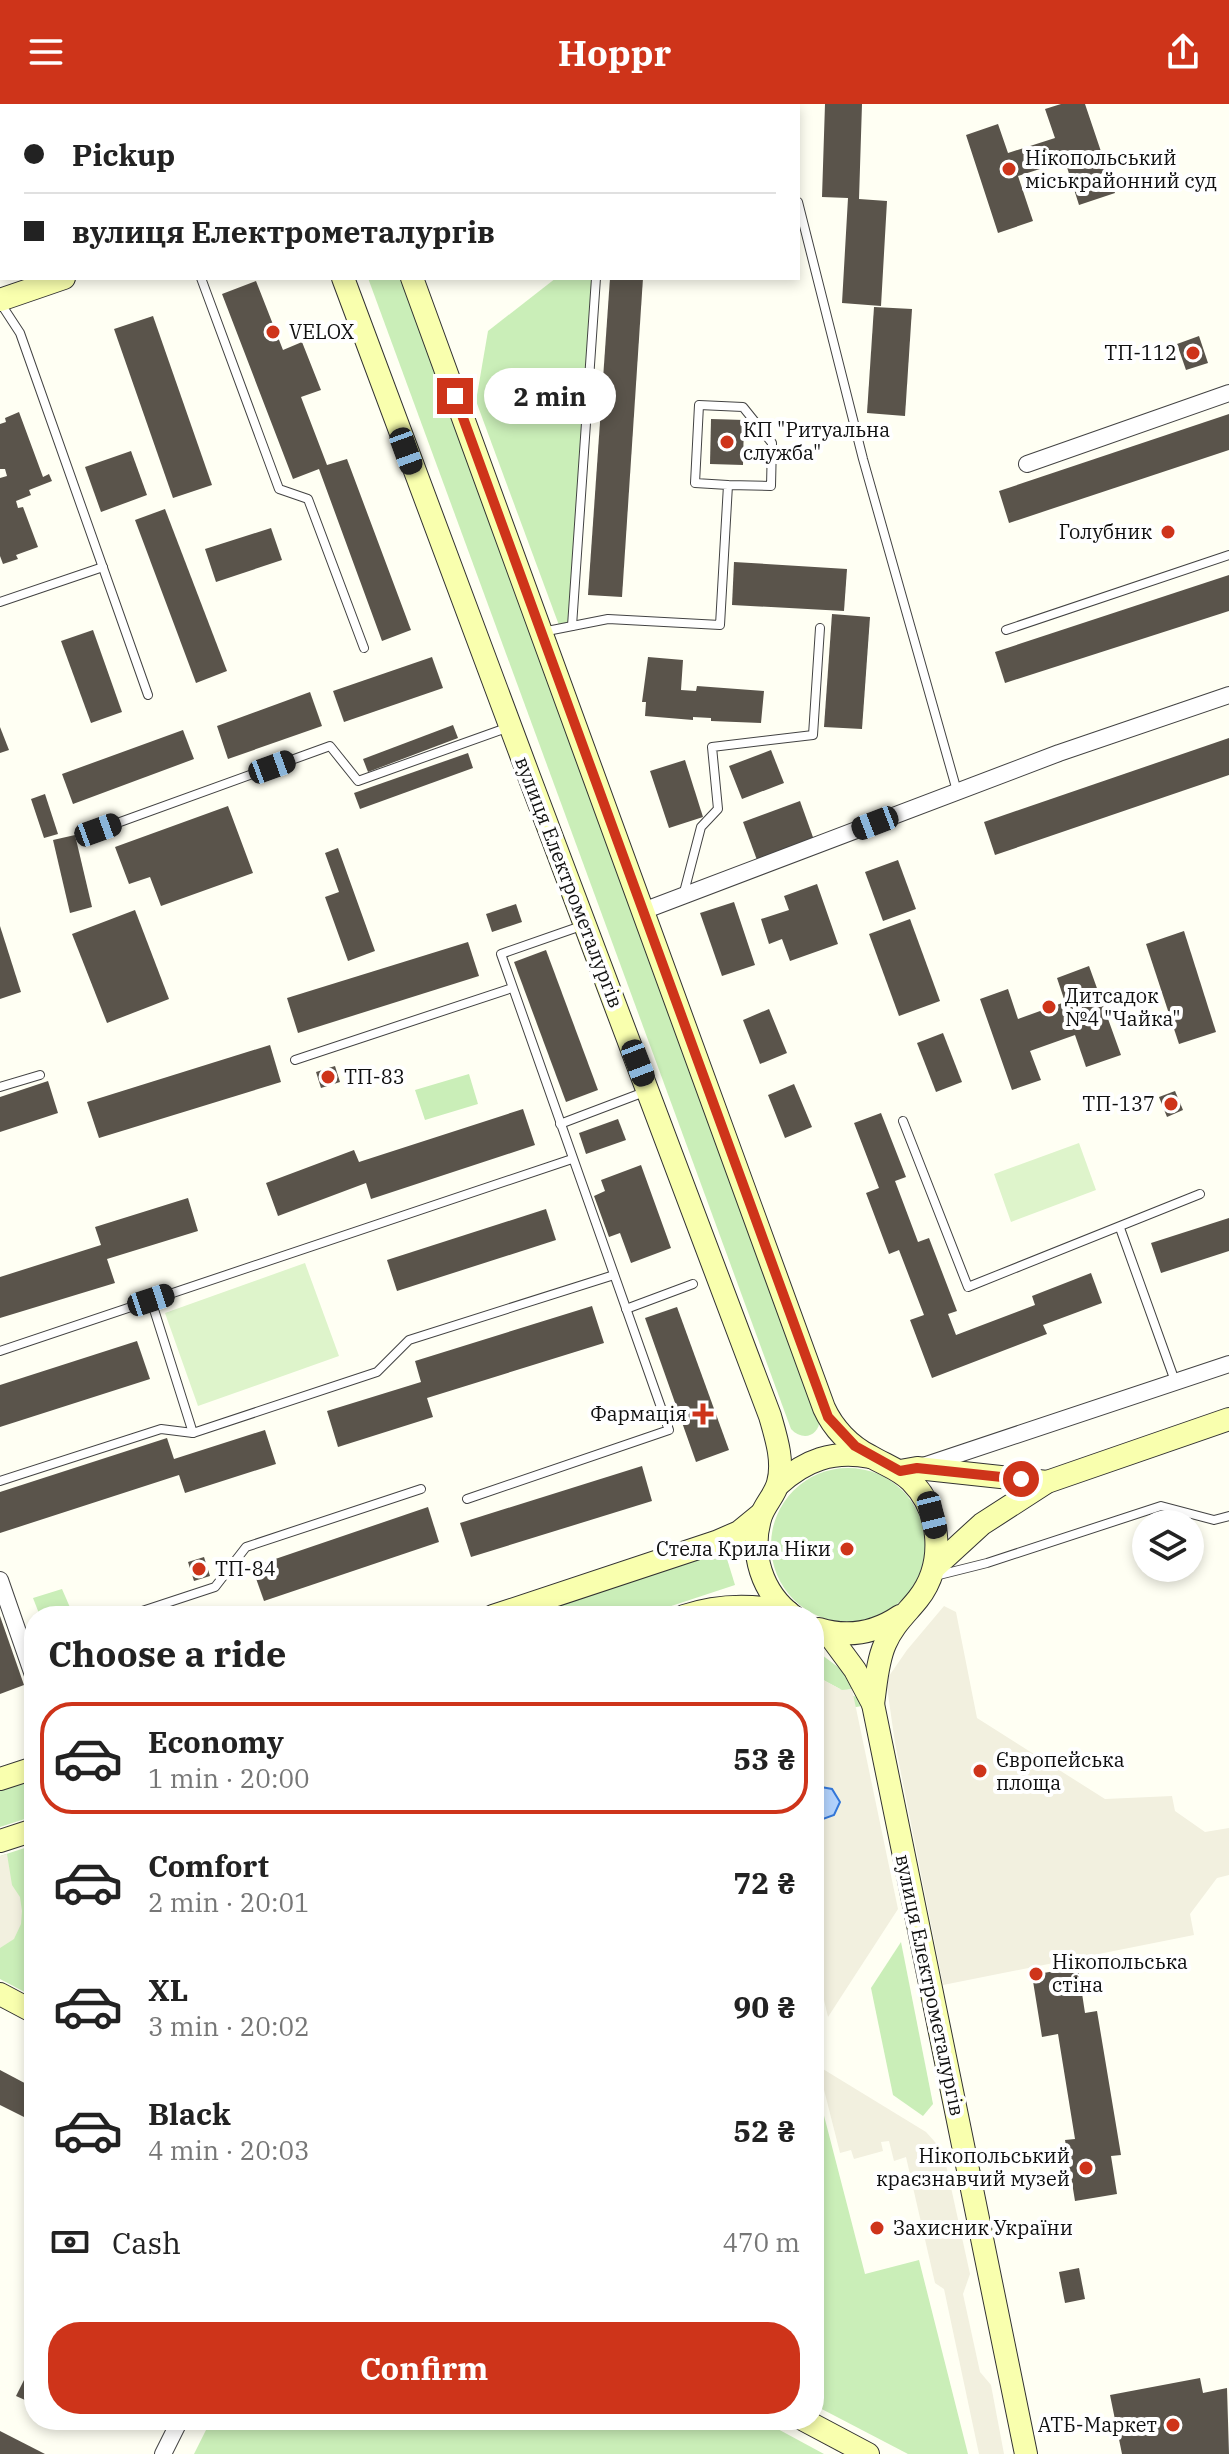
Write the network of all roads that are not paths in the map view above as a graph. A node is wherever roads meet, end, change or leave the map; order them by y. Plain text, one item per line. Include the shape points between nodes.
1 (800, 210) edge
2 (58, 280) edge
3 (202, 280) edge
4 (344, 280) edge
5 (413, 280) edge
6 (596, 280) edge
7 (0, 301) edge
8 (1229, 393) edge
9 (1027, 464) dead end
10 (728, 485) junction
11 (1229, 555) edge
12 (103, 567) junction
13 (0, 602) edge
14 (572, 626) junction
15 (820, 628) dead end
16 (1006, 630) dead end
17 (541, 632) junction
18 (364, 648) dead end
19 (148, 695) dead end
20 (1229, 695) edge
21 (510, 726) junction
22 (957, 791) junction
23 (98, 830) dead end
24 (683, 896) junction
25 (643, 911) junction
26 (586, 925) junction
27 (512, 988) junction
28 (295, 1060) dead end
29 (40, 1075) dead end
30 (0, 1087) edge
31 (648, 1091) junction
32 (903, 1121) dead end
33 (560, 1124) junction
34 (572, 1159) junction
35 (1200, 1194) dead end
36 (1120, 1228) junction
37 (614, 1275) junction
38 (693, 1284) dead end
39 (151, 1300) junction
40 (626, 1309) junction
41 (0, 1351) edge
42 (1229, 1364) edge
43 (1175, 1382) junction
44 (1229, 1419) edge
45 (193, 1433) junction
46 (871, 1457) junction
47 (909, 1470) junction
48 (0, 1481) edge
49 (1047, 1482) junction
50 (778, 1485) junction
51 (421, 1489) dead end
52 (467, 1499) dead end
53 (761, 1514) junction
54 (1229, 1516) edge
55 (932, 1573) junction
56 (0, 1580) edge
57 (157, 1606) edge
58 (523, 1606) edge
59 (784, 1606) edge
60 (901, 1616) junction
61 (824, 1631) edge
62 (824, 1635) edge
63 (24, 1636) edge
64 (873, 1704) junction
65 (24, 1771) edge
66 (0, 1779) edge
67 (24, 1833) edge
68 (0, 1841) edge
69 (0, 1994) edge
70 (24, 2007) edge
71 (175, 2430) edge
72 (823, 2430) edge
73 (163, 2454) edge
74 (868, 2454) edge
75 (1026, 2454) edge

1 - 22 lane via 863,459
2 - 7 main road
3 - 18 lane via 279,489 308,499
4 - 21 main road, вулиця Електрометалургів
5 - 17 main road
6 - 14 lane
7 - 12 lane via 20,333
8 - 9 street
10 - 10 lane via 771,486 772,443 743,407 699,405 695,483
10 - 14 lane via 720,625 608,619
11 - 16 lane
12 - 13 lane
12 - 19 lane
14 - 17 lane
15 - 24 lane via 813,735 712,747 718,809 701,827
17 - 25 main road
20 - 22 street
21 - 23 lane via 358,781 330,746
21 - 26 main road, вулиця Електрометалургів
22 - 24 street
24 - 25 street
25 - 46 main road via 824,1408 835,1427
26 - 27 lane via 501,954
26 - 31 main road, вулиця Електрометалургів
27 - 28 lane
27 - 33 lane
29 - 30 lane
31 - 33 lane
31 - 50 main road, вулиця Електрометалургів via 770,1416 780,1457
32 - 36 lane via 968,1287
33 - 34 lane
34 - 37 lane
34 - 39 lane
35 - 36 lane
36 - 43 lane
37 - 40 lane
37 - 45 lane via 409,1340 377,1372
38 - 40 lane
39 - 41 lane
39 - 45 lane
40 - 52 lane via 669,1430
42 - 43 street
43 - 47 street
44 - 49 main road
45 - 48 lane via 161,1429
46 - 47 main road
46 - 50 main road via 820,1458
47 - 49 main road
47 - 55 main road via 936,1532
49 - 55 main road, вулиця Електрометалургів via 982,1524
50 - 53 main road
51 - 57 lane via 246,1547 215,1587
53 - 58 main road via 716,1542
53 - 59 main road via 756,1550 760,1567
54 - 55 lane via 1214,1520 1161,1506 987,1563
55 - 60 main road, вулиця Електрометалургів
56 - 63 street
60 - 61 main road via 869,1631
60 - 64 main road, вулиця Електрометалургів via 885,1643
62 - 64 main road, вулиця Електрометалургів via 855,1670
64 - 75 main road, вулиця Електрометалургів
65 - 66 main road
67 - 68 main road
69 - 70 main road
71 - 73 street
72 - 74 main road

